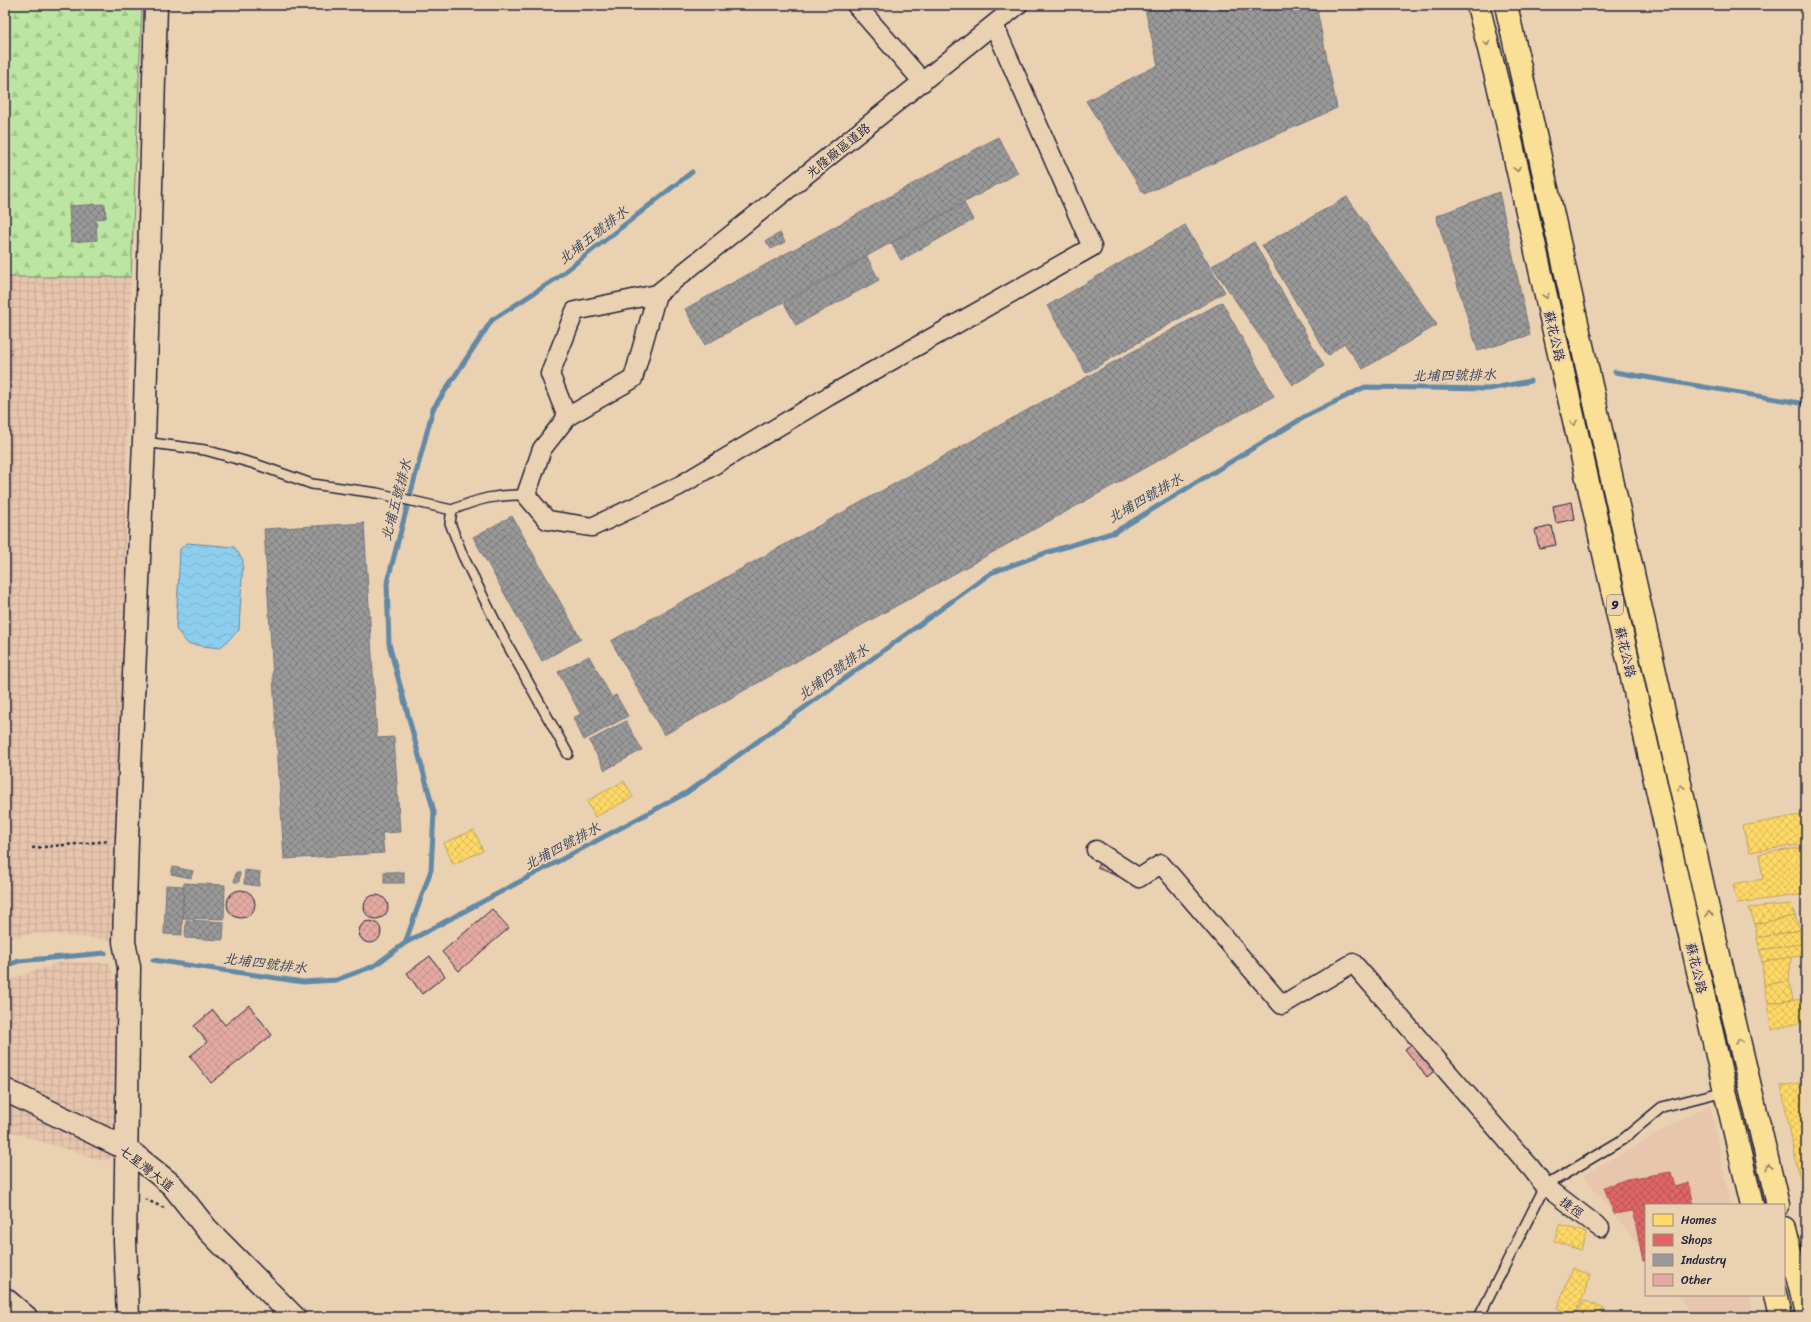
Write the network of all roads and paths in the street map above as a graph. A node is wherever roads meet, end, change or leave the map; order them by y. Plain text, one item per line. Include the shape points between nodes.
1 (156, 5) edge
2 (856, 5) edge
3 (1018, 5) edge
4 (1478, 5) edge
5 (1506, 5) edge
6 (994, 25) junction
7 (922, 82) junction
8 (657, 294) junction
9 (566, 417) junction
10 (144, 442) junction
11 (526, 495) junction
12 (452, 510) junction
13 (568, 754) dead end
14 (1691, 835) junction
15 (127, 839) junction
16 (1668, 841) junction
17 (32, 848) dead end
18 (1096, 850) dead end
19 (1749, 1087) junction
20 (5, 1090) edge
21 (1725, 1091) junction
22 (127, 1149) junction
23 (1544, 1186) junction
24 (1752, 1204) edge
25 (1778, 1204) edge
26 (1600, 1228) dead end
27 (1785, 1239) edge
28 (5, 1299) edge
29 (1791, 1308) edge
30 (26, 1317) edge
31 (128, 1317) edge
32 (294, 1317) edge
33 (1479, 1317) edge

1 - 10 street
2 - 7 street
3 - 6 street, 光隆廠區道路
4 -> 16 main road, 蘇花公路 / 9 via 1503,105
14 -> 5 main road, 蘇花公路 / 9
6 - 7 street, 光隆廠區道路
6 - 11 street via 1092,247 829,396 679,486 592,527 547,520
7 - 8 street, 光隆廠區道路
8 - 9 street via 633,380
8 - 9 street, 光隆廠區道路 via 575,311 550,374
9 - 11 street via 542,449
10 - 12 lane via 205,450 256,464 312,484 377,493
10 - 15 street
11 - 12 lane via 503,494
12 - 13 lane via 450,523 470,570 501,633
14 - 16 main road
19 -> 14 main road, 蘇花公路 / 9
15 - 17 path
15 - 22 street via 124,942 129,967
16 - 21 main road, 蘇花公路 / 9
18 - 23 street, 捷徑 via 1139,878 1161,864 1282,1005 1353,963
19 - 21 main road
25 -> 19 main road, 蘇花公路 / 9
20 - 22 street, 七星灣大道
21 - 23 lane via 1662,1107 1622,1140
21 - 24 main road, 蘇花公路 / 9
22 - 31 street via 125,1241
22 - 32 street, 七星灣大道 via 172,1185 206,1228
23 - 26 street, 捷徑
23 - 33 lane
27 - 29 main road
28 - 30 street

